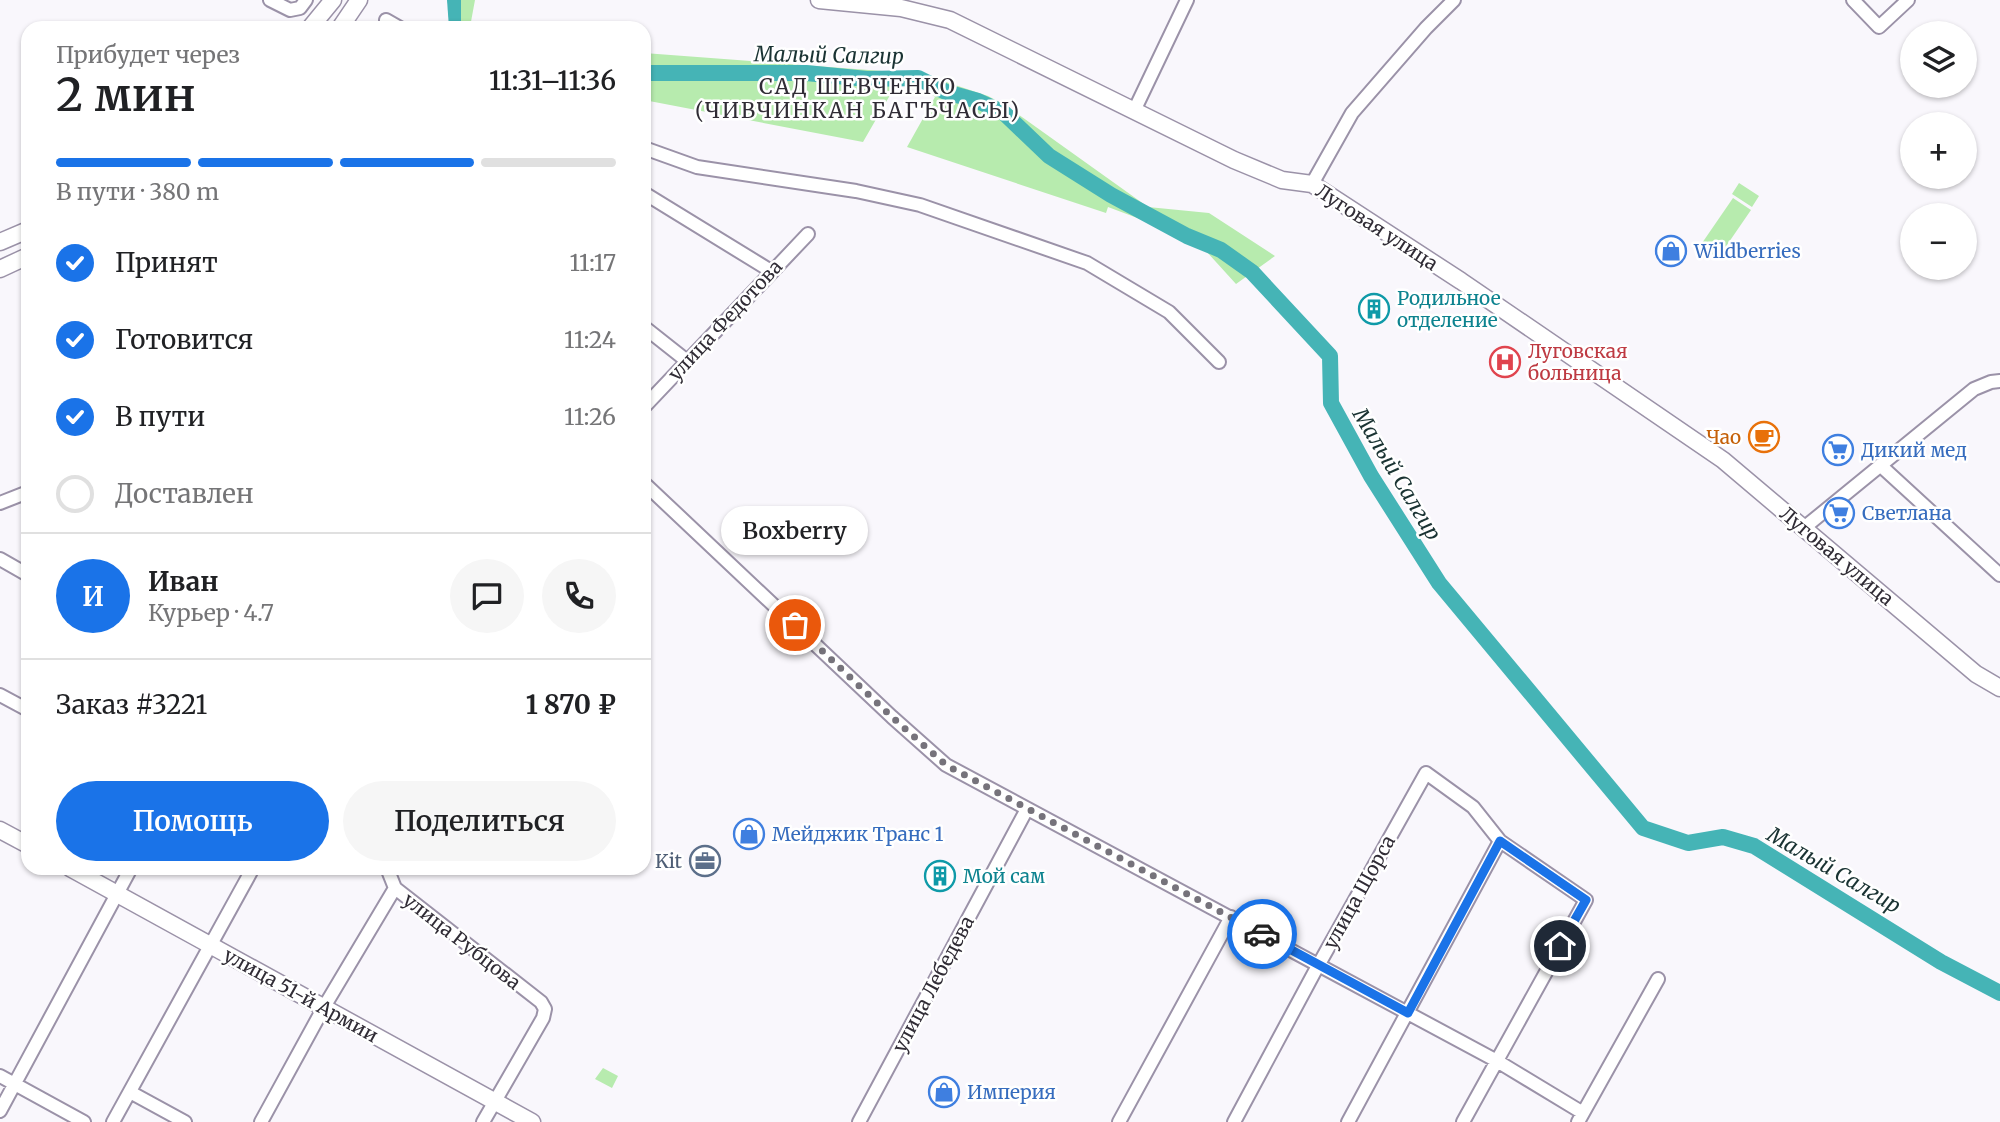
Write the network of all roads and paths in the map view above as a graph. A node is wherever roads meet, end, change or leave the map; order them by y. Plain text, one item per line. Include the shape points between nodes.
1 (306, 0) edge
2 (333, 0) edge
3 (359, 0) edge
4 (819, 0) edge
5 (1188, 0) edge
6 (1454, 0) edge
7 (1853, 0) edge
8 (1908, 0) edge
9 (273, 2) edge
10 (316, 21) edge
11 (345, 21) edge
12 (1134, 111) junction
13 (651, 151) edge
14 (1312, 184) junction
15 (651, 197) edge
16 (21, 233) edge
17 (808, 234) dead end
18 (0, 242) edge
19 (21, 259) edge
20 (0, 269) edge
21 (771, 271) junction
22 (651, 333) edge
23 (687, 361) junction
24 (1219, 362) dead end
25 (1997, 380) edge
26 (651, 400) edge
27 (1880, 465) junction
28 (651, 490) edge
29 (21, 495) edge
30 (0, 503) edge
31 (1805, 527) junction
32 (0, 559) edge
33 (21, 571) edge
34 (2000, 575) edge
35 (2000, 688) edge
36 (0, 695) edge
37 (21, 706) edge
38 (1027, 809) junction
39 (0, 830) edge
40 (21, 841) edge
41 (1500, 841) junction
42 (83, 875) edge
43 (127, 875) edge
44 (249, 875) edge
45 (390, 875) edge
46 (395, 888) junction
47 (117, 894) junction
48 (1231, 917) junction
49 (209, 945) junction
50 (1319, 964) junction
51 (1658, 979) dead end
52 (324, 1007) junction
53 (1408, 1013) junction
54 (1497, 1061) junction
55 (0, 1076) edge
56 (13, 1084) junction
57 (130, 1092) junction
58 (495, 1102) junction
59 (0, 1111) edge
60 (1580, 1117) edge
61 (83, 1122) edge
62 (113, 1122) edge
63 (185, 1122) edge
64 (261, 1122) edge
65 (483, 1122) edge
66 (532, 1122) edge
67 (859, 1122) edge
68 (1119, 1122) edge
69 (1234, 1122) edge
70 (1348, 1122) edge
71 (1463, 1122) edge

1 - 9 street via 300,8 290,10
2 - 10 main road
3 - 11 main road
4 - 12 main road, Луговая улица via 901,8 950,20
5 - 12 street
6 - 14 street via 1352,113
7 - 8 street via 1879,27
12 - 14 main road, Луговая улица via 1282,180
13 - 24 street via 697,167 920,205 1087,263 1169,312
14 - 31 main road, Луговая улица via 1723,460
15 - 21 street
16 - 18 main road
17 - 21 street, улица Федотова
19 - 20 main road
21 - 23 street, улица Федотова
22 - 23 street
23 - 26 street, улица Федотова
25 - 27 street via 1975,389
27 - 31 street
27 - 34 street
28 - 38 street via 946,765
29 - 30 street
31 - 35 main road, Луговая улица via 1976,674
32 - 33 street
36 - 37 street
38 - 48 street
38 - 67 street, улица Лебедева
39 - 40 main road
41 - 50 street, улица Щорса via 1473,807 1426,773
41 - 53 street
41 - 54 street via 1586,900
42 - 47 main road, улица 51-й Армии
43 - 47 street
44 - 49 street
45 - 46 street, улица Рубцова
46 - 52 street
46 - 58 street, улица Рубцова via 545,1009
47 - 49 main road, улица 51-й Армии
47 - 56 street
48 - 50 street
48 - 68 street
49 - 52 main road, улица 51-й Армии
49 - 57 street
50 - 53 street
50 - 69 street, улица Щорса
51 - 60 street
52 - 58 main road, улица 51-й Армии
52 - 64 street
53 - 54 street
53 - 70 street
54 - 60 street
54 - 71 street
55 - 56 street
56 - 59 street
56 - 61 street
57 - 62 street
57 - 63 street
58 - 65 street
58 - 66 main road, улица 51-й Армии

